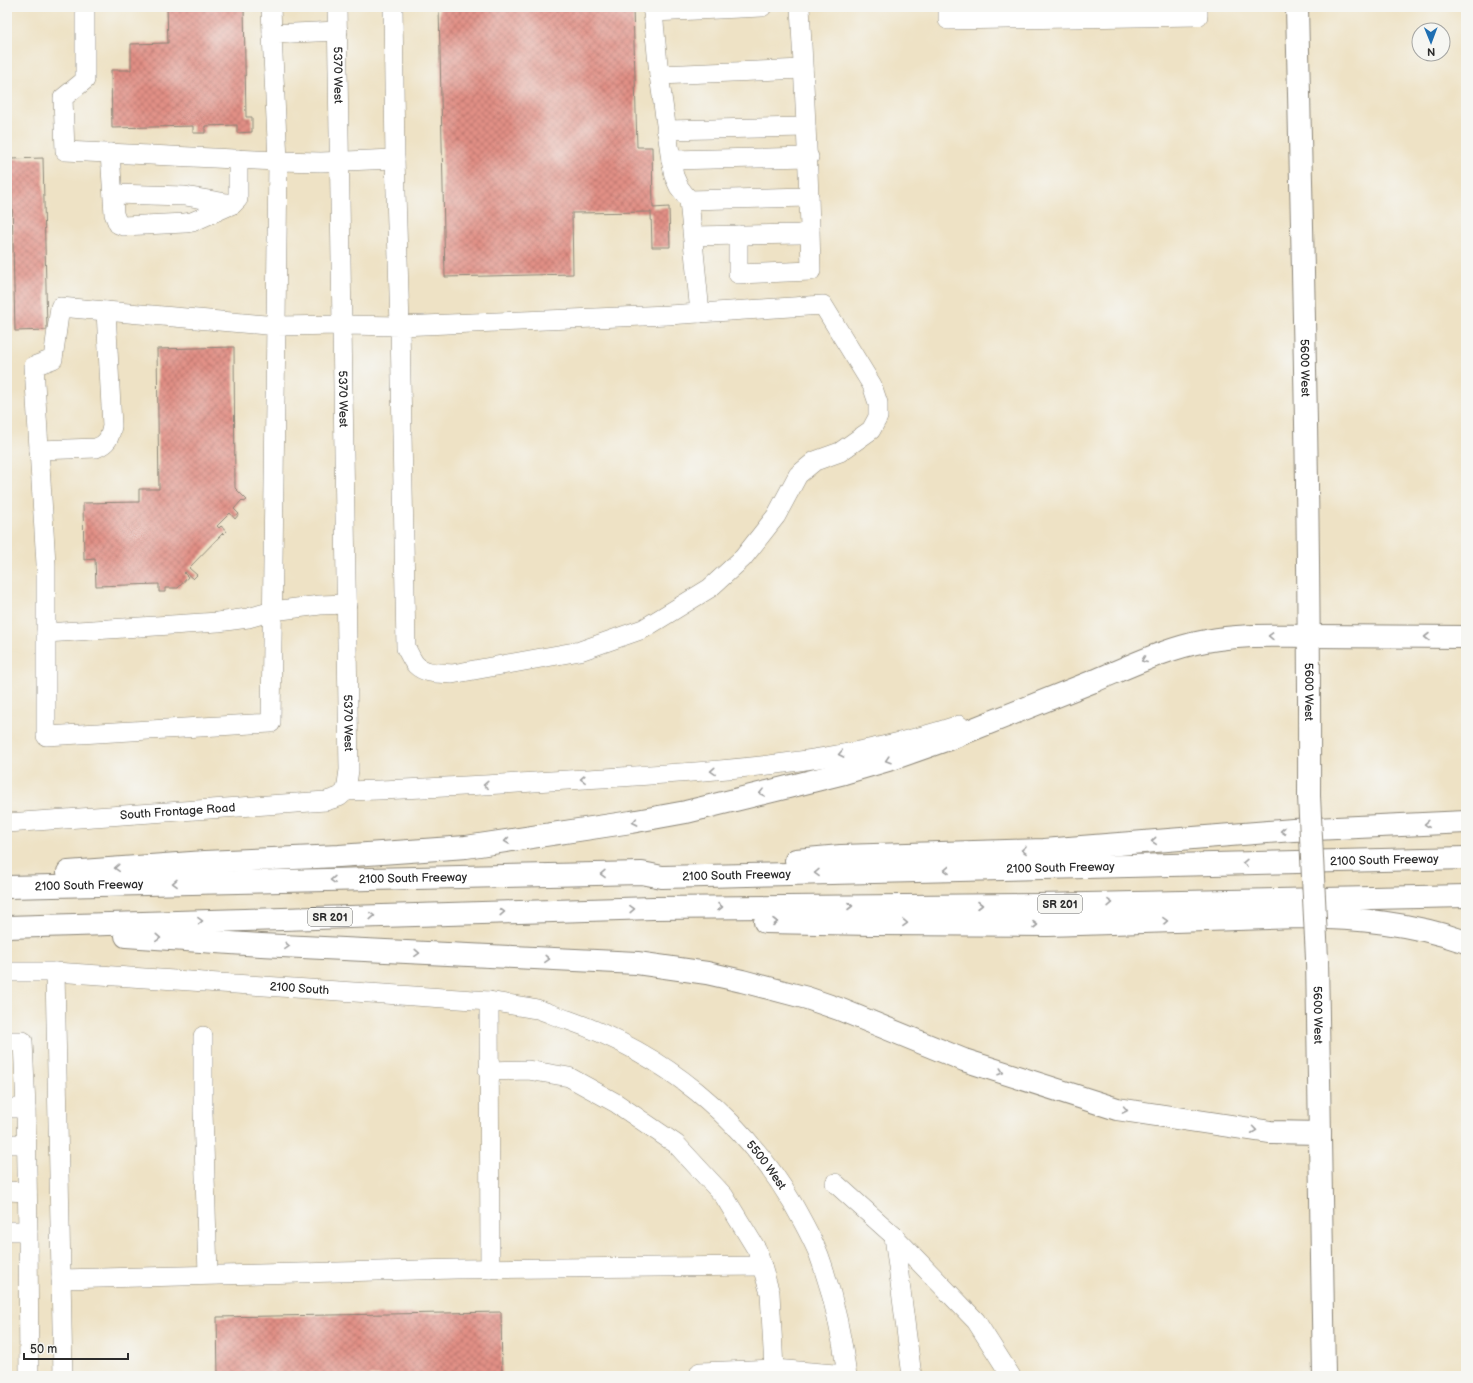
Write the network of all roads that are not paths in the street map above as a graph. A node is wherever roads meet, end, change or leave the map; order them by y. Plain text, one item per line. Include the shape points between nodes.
1 (85, 7) edge
2 (272, 7) edge
3 (337, 7) edge
4 (393, 7) edge
5 (762, 7) edge
6 (800, 7) edge
7 (948, 7) edge
8 (1198, 7) edge
9 (1297, 7) edge
10 (652, 9) edge
11 (338, 31) junction
12 (272, 34) junction
13 (803, 69) junction
14 (659, 75) junction
15 (806, 127) junction
16 (666, 130) junction
17 (110, 153) junction
18 (808, 157) junction
19 (238, 159) junction
20 (395, 159) junction
21 (670, 160) junction
22 (278, 161) junction
23 (340, 161) junction
24 (113, 194) junction
25 (809, 197) junction
26 (689, 200) junction
27 (233, 204) junction
28 (810, 229) junction
29 (738, 235) junction
30 (693, 236) junction
31 (106, 311) junction
32 (700, 313) junction
33 (342, 324) junction
34 (277, 326) junction
35 (400, 326) junction
36 (39, 450) junction
37 (347, 604) junction
38 (273, 612) junction
39 (46, 633) junction
40 (1310, 636) junction
41 (1466, 637) edge
42 (1094, 681) junction
43 (346, 791) junction
44 (1466, 822) edge
45 (7, 823) edge
46 (1466, 858) edge
47 (642, 873) junction
48 (7, 881) edge
49 (7, 887) edge
50 (1466, 896) edge
51 (653, 908) junction
52 (7, 928) edge
53 (1466, 942) edge
54 (7, 972) edge
55 (55, 972) junction
56 (489, 1001) junction
57 (588, 1027) joint
58 (203, 1036) dead end
59 (7, 1041) edge
60 (488, 1071) junction
61 (7, 1108) edge
62 (26, 1108) junction
63 (1320, 1133) junction
64 (7, 1144) edge
65 (26, 1144) junction
66 (835, 1183) dead end
67 (7, 1191) edge
68 (27, 1192) junction
69 (7, 1231) edge
70 (28, 1231) junction
71 (894, 1236) junction
72 (762, 1266) junction
73 (490, 1269) junction
74 (208, 1274) junction
75 (61, 1279) junction
76 (774, 1369) junction
77 (847, 1375) edge
78 (29, 1376) edge
79 (64, 1376) edge
80 (701, 1376) edge
81 (912, 1376) edge
82 (1011, 1376) edge
83 (1324, 1376) edge

1 - 17 street via 85,80 63,98 65,151
2 - 12 street
3 - 11 street, 5370 West
4 - 20 street
5 - 10 street
6 - 13 street
7 - 8 street via 948,20 1198,16
9 - 40 main road, 5600 West
10 - 14 street
11 - 12 street
11 - 23 street, 5370 West
12 - 22 street
13 - 14 street
13 - 15 street
14 - 16 street
15 - 16 street
15 - 18 street
16 - 21 street
17 - 19 street
17 - 24 street
18 - 21 street
18 - 25 street
19 - 22 street
19 - 27 street via 238,199
20 - 23 street
20 - 35 street
21 - 26 street via 679,187
22 - 23 street
22 - 34 street
23 - 33 street, 5370 West
24 - 27 street via 185,196
24 - 27 street via 115,220 123,226 185,223
25 - 26 street
25 - 28 street
26 - 30 street
28 - 29 street via 800,234
28 - 29 street via 811,271 738,274
29 - 30 street
30 - 32 street
31 - 34 street
31 - 36 street via 112,426 108,440 96,448
31 - 36 street via 60,307 53,359 34,366
32 - 35 street
32 - 35 street via 823,305 872,385 878,404 878,417 871,430 840,452 814,461 798,475 776,516 743,558 710,588 643,629 580,651 452,674 424,670 416,664 406,648
33 - 34 street
33 - 35 street
33 - 37 street, 5370 West
34 - 38 street
36 - 39 street via 46,564
37 - 38 street
37 - 43 street, 5370 West via 349,770
38 - 39 street via 218,622
38 - 39 street via 271,723 46,736
41 -> 40 main road
40 -> 42 main road via 1243,636 1207,640 1173,649
40 - 63 main road, 5600 West, bridge via 1309,796 1317,959
42 -> 43 street via 932,733 869,748 775,764 632,776
42 -> 48 main road via 895,758 686,812 466,847 108,868
43 - 45 street, South Frontage Road via 339,797 326,801
44 -> 47 main road via 1277,831 1044,850 841,856
46 -> 47 main road, 2100 South Freeway via 662,877
47 -> 49 main road, 2100 South Freeway
51 -> 50 main road, SR 201 via 1039,905
52 -> 51 main road, SR 201
51 -> 53 main road via 709,922 1048,925 1331,917 1404,926 1444,934
52 -> 63 main road via 261,945 638,963 672,968 742,980 807,998 964,1060 1116,1109 1270,1132
54 - 55 street, 2100 South
55 - 56 street, 2100 South
55 - 75 street
56 - 57 street, 2100 South via 537,1010
56 - 60 street
57 - 77 street, 5500 West via 627,1045 665,1068 703,1096 742,1133 778,1178 803,1221 818,1254 833,1302
58 - 74 street
59 - 62 street via 23,1041
60 - 72 street via 528,1070 569,1077 616,1103 674,1141 724,1196 756,1250
60 - 73 street
61 - 62 street
62 - 65 street
63 - 83 main road, 5600 West
64 - 65 street
65 - 68 street
66 - 71 street
67 - 68 street
68 - 70 street
69 - 70 street
70 - 78 street
71 - 81 street
71 - 82 street via 976,1321
72 - 73 street
72 - 76 street via 770,1293
73 - 74 street
74 - 75 street
75 - 79 street
76 - 77 street
76 - 80 street via 700,1372

